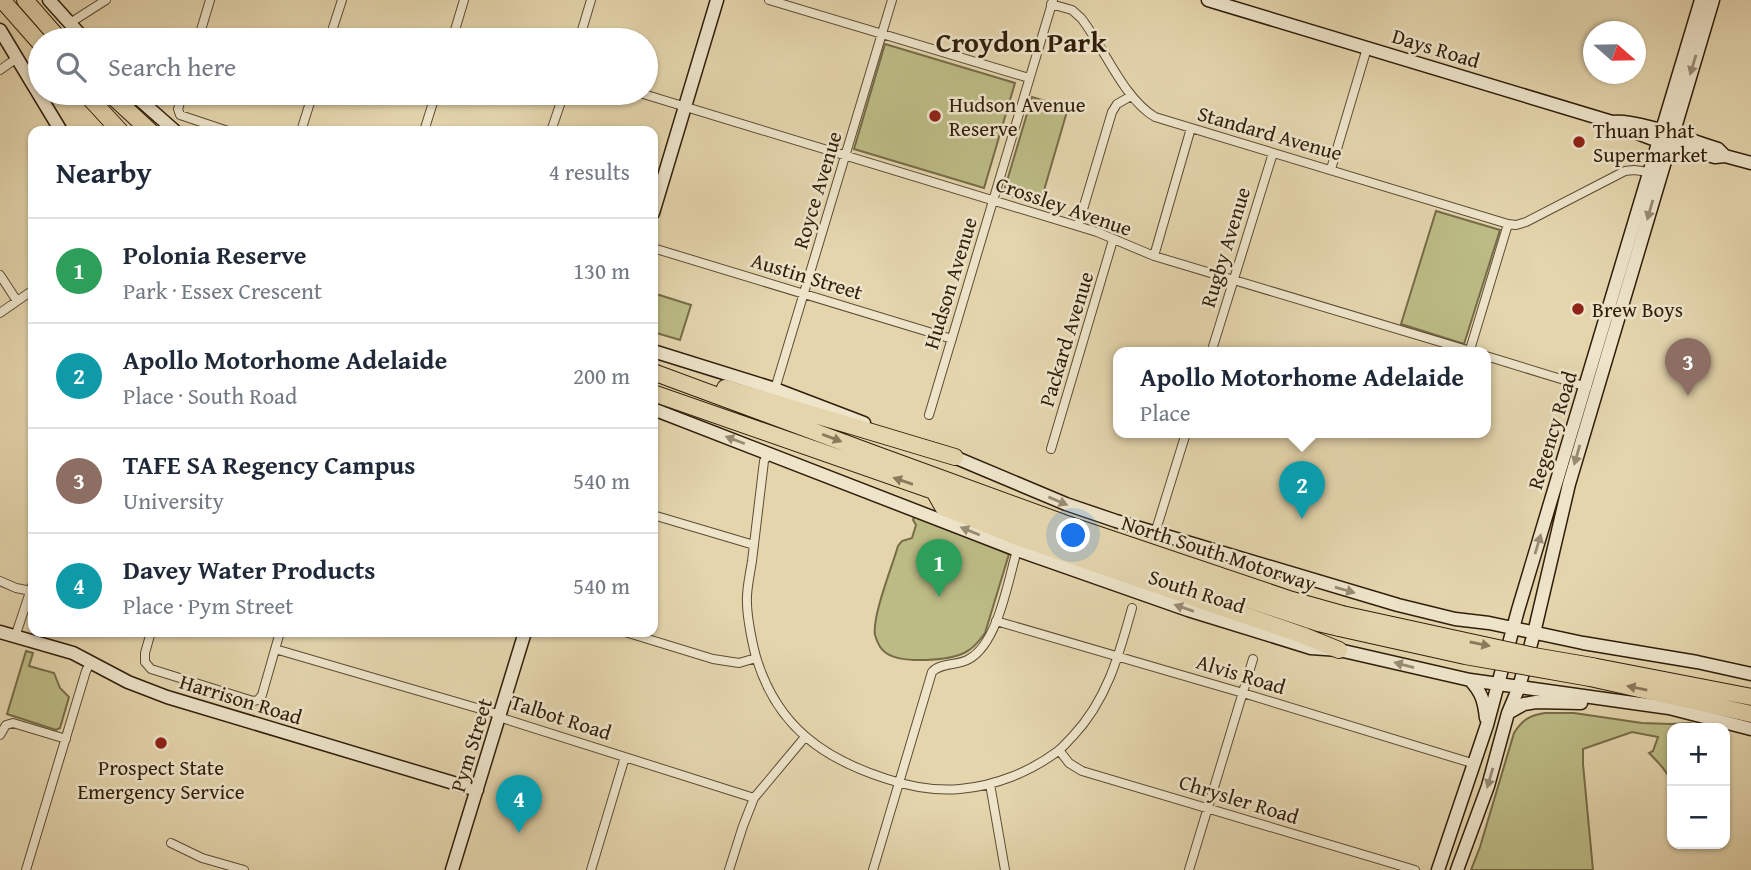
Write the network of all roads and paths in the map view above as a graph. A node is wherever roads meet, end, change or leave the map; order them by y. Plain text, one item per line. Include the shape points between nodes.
1 (2, 0) edge
2 (25, 0) edge
3 (49, 0) edge
4 (106, 0) edge
5 (211, 0) edge
6 (342, 0) edge
7 (464, 0) edge
8 (591, 0) edge
9 (717, 0) edge
10 (769, 0) edge
11 (891, 0) edge
12 (1208, 0) edge
13 (1701, 0) edge
14 (1713, 0) edge
15 (1052, 2) edge
16 (70, 23) junction
17 (50, 28) edge
18 (74, 28) edge
19 (202, 28) edge
20 (333, 28) edge
21 (456, 28) edge
22 (583, 28) edge
23 (28, 29) edge
24 (0, 30) edge
25 (881, 34) junction
26 (1367, 48) junction
27 (17, 58) junction
28 (0, 70) edge
29 (28, 76) edge
30 (1029, 78) junction
31 (1132, 96) junction
32 (658, 98) edge
33 (45, 105) edge
34 (96, 105) edge
35 (122, 105) edge
36 (146, 105) edge
37 (179, 105) edge
38 (309, 105) edge
39 (432, 105) edge
40 (560, 105) edge
41 (685, 105) junction
42 (1612, 122) junction
43 (58, 126) edge
44 (115, 126) edge
45 (145, 126) edge
46 (169, 126) edge
47 (213, 126) edge
48 (302, 126) edge
49 (426, 126) edge
50 (553, 126) edge
51 (1191, 128) junction
52 (1636, 133) junction
53 (1665, 138) junction
54 (1273, 152) junction
55 (845, 155) junction
56 (1751, 163) edge
57 (1331, 169) junction
58 (1650, 170) junction
59 (658, 196) edge
60 (994, 200) junction
61 (1508, 224) junction
62 (1078, 226) junction
63 (1113, 240) junction
64 (658, 249) edge
65 (1154, 256) junction
66 (0, 275) edge
67 (1233, 280) junction
68 (28, 293) edge
69 (804, 293) junction
70 (17, 301) junction
71 (0, 313) edge
72 (952, 338) junction
73 (1213, 347) edge
74 (1455, 347) edge
75 (1473, 347) edge
76 (658, 353) edge
77 (1491, 358) edge
78 (658, 374) edge
79 (674, 379) junction
80 (1591, 388) junction
81 (775, 389) junction
82 (658, 395) edge
83 (658, 410) edge
84 (929, 415) dead end
85 (1184, 438) edge
86 (1051, 449) dead end
87 (769, 453) junction
88 (955, 457) junction
89 (934, 491) junction
90 (658, 516) edge
91 (1155, 533) junction
92 (754, 545) junction
93 (1017, 550) junction
94 (0, 581) edge
95 (1545, 581) junction
96 (28, 587) edge
97 (28, 599) edge
98 (1132, 608) dead end
99 (1518, 610) junction
100 (996, 621) junction
101 (1340, 621) junction
102 (1489, 623) junction
103 (1514, 628) junction
104 (0, 632) edge
105 (1534, 633) junction
106 (15, 637) junction
107 (150, 637) edge
108 (279, 637) edge
109 (524, 637) edge
110 (641, 637) edge
111 (1565, 639) junction
112 (275, 649) junction
113 (1339, 650) junction
114 (1118, 656) junction
115 (756, 658) junction
116 (1253, 659) dead end
117 (91, 661) junction
118 (1591, 672) junction
119 (1751, 674) edge
120 (1470, 680) junction
121 (1499, 685) junction
122 (1519, 687) junction
123 (1243, 693) junction
124 (1751, 697) edge
125 (1669, 708) junction
126 (1508, 713) junction
127 (1751, 714) edge
128 (500, 717) junction
129 (1488, 725) junction
130 (1751, 729) edge
131 (0, 735) edge
132 (805, 737) junction
133 (66, 739) junction
134 (1059, 750) junction
135 (625, 757) junction
136 (1475, 764) junction
137 (900, 783) junction
138 (989, 784) junction
139 (477, 790) junction
140 (754, 798) junction
141 (1208, 808) junction
142 (172, 844) dead end
143 (26, 870) edge
144 (244, 870) edge
145 (452, 870) edge
146 (591, 870) edge
147 (730, 870) edge
148 (873, 870) edge
149 (1005, 870) edge
150 (1189, 870) edge
151 (1415, 870) edge
152 (1438, 870) edge
153 (1457, 870) edge

1 - 23 highway
2 - 17 highway
3 - 16 main road
4 - 16 street
5 - 19 street
6 - 20 street
7 - 21 street
8 - 22 street
9 - 41 main road
10 - 25 street
11 - 25 street, Royce Avenue
12 - 26 main road, Days Road
13 - 53 main road, Regency Road
14 -> 53 main road, Regency Road
15 - 30 street, Hudson Avenue
15 - 31 street, Standard Avenue via 1082,18
16 - 18 main road
24 - 27 main road
25 - 30 street
25 - 55 street, Royce Avenue
26 - 42 main road, Days Road
26 - 57 street
27 - 28 street
27 - 29 main road
30 - 60 street, Hudson Avenue
31 - 51 street, Standard Avenue via 1154,117
31 - 62 street via 1112,112
32 - 41 street, Crossley Avenue
33 - 43 main road
34 - 44 highway
35 - 45 highway
36 - 46 main road
37 - 47 street via 182,116
38 - 48 street
39 - 49 street
40 - 50 street
41 - 55 street, Crossley Avenue
41 - 59 main road
42 - 52 main road, Days Road
42 - 53 main road, Days Road via 1621,121
51 - 54 street, Standard Avenue
51 - 65 street
52 - 53 main road, Days Road
52 - 58 main road via 1649,150
53 - 56 main road, Days Road via 1718,149 1725,156
53 - 58 main road, Regency Road
53 -> 80 main road, Regency Road
54 - 57 street, Standard Avenue
54 - 67 street, Rugby Avenue
55 - 60 street, Crossley Avenue
55 - 69 street, Royce Avenue
57 - 61 street, Standard Avenue
58 - 61 street, Standard Avenue via 1625,171 1526,222
58 - 80 main road, Regency Road
60 - 62 street, Crossley Avenue
60 - 72 street, Hudson Avenue
61 - 75 street
62 - 63 street, Crossley Avenue
63 - 65 street, Crossley Avenue
63 - 86 street, Packard Avenue
64 - 69 street, Austin Street
65 - 67 street, Crossley Avenue
66 - 70 street
67 - 73 street, Rugby Avenue
67 - 74 street, Crossley Avenue
68 - 70 street
69 - 72 street, Austin Street
69 - 81 street, Royce Avenue
70 - 71 street
72 - 84 street, Hudson Avenue
76 - 81 main road, South Road
77 - 80 street
78 - 79 highway, North South Motorway
79 - 88 highway via 710,383
79 -> 101 highway, North South Motorway
80 -> 95 main road, Regency Road
99 -> 80 main road, Regency Road
81 - 88 main road, South Road
89 -> 82 highway, North South Motorway
87 -> 83 main road, South Road
85 - 91 street
87 - 92 street via 764,461
93 -> 87 main road, South Road
88 -> 91 main road, South Road via 1066,504
89 - 101 highway, North South Motorway via 1318,623
89 - 113 highway via 943,507 1020,538
90 - 92 street
91 -> 102 main road, South Road via 1398,605
92 - 115 street via 747,603
93 - 100 street
113 -> 93 main road, South Road via 1311,648 1188,610
94 - 96 street
95 - 105 main road, Regency Road
95 - 111 main road via 1550,594 1545,617 1549,634
97 - 106 street
98 - 114 street
99 - 102 main road via 1499,623
99 - 103 main road, Regency Road
100 - 114 street, Alvis Road
100 - 137 street via 977,653 933,672
101 - 118 highway, North South Motorway, bridge via 1465,656
102 - 103 main road, South Road
103 - 105 main road, South Road
103 - 121 main road, Regency Road
104 - 106 main road, Harrison Road
105 - 111 main road, South Road
105 - 122 main road, Regency Road
106 - 117 main road, Harrison Road
107 - 112 street via 145,662 151,669 253,701 264,688
108 - 112 street
109 - 128 main road, Pym Street
110 - 115 street via 713,659 739,663
111 - 119 main road, South Road
112 - 128 street, Talbot Road
120 -> 113 main road, South Road
114 - 123 street, Alvis Road
114 - 134 street via 1091,714
115 - 132 street via 767,687
116 - 123 street
117 - 133 street
117 - 139 main road, Harrison Road via 167,697
118 - 124 highway, North South Motorway
127 -> 118 highway, North South Motorway
120 - 121 main road, South Road
120 - 129 main road via 1482,695
121 - 122 main road, South Road
121 - 129 main road, Regency Road
122 - 125 main road, South Road
122 - 126 main road, Regency Road
123 - 136 street, Alvis Road
123 - 141 street
125 - 126 main road via 1536,702
125 - 130 main road, South Road
126 -> 153 main road, Regency Road via 1488,786
128 - 135 street, Talbot Road
128 - 139 main road, Pym Street
129 - 136 main road, Regency Road
131 - 133 street via 13,723
132 - 137 street via 859,771
132 - 140 street
133 - 143 street
134 - 138 street via 1023,772
134 - 141 street, Chrysler Road via 1082,771
135 - 140 street, Talbot Road
135 - 146 street
136 - 152 main road, Regency Road
137 - 138 street via 944,789
137 - 148 street
138 - 149 street
139 - 145 main road, Pym Street
140 - 147 street
141 - 150 street
141 - 151 street, Chrysler Road
142 - 144 street

